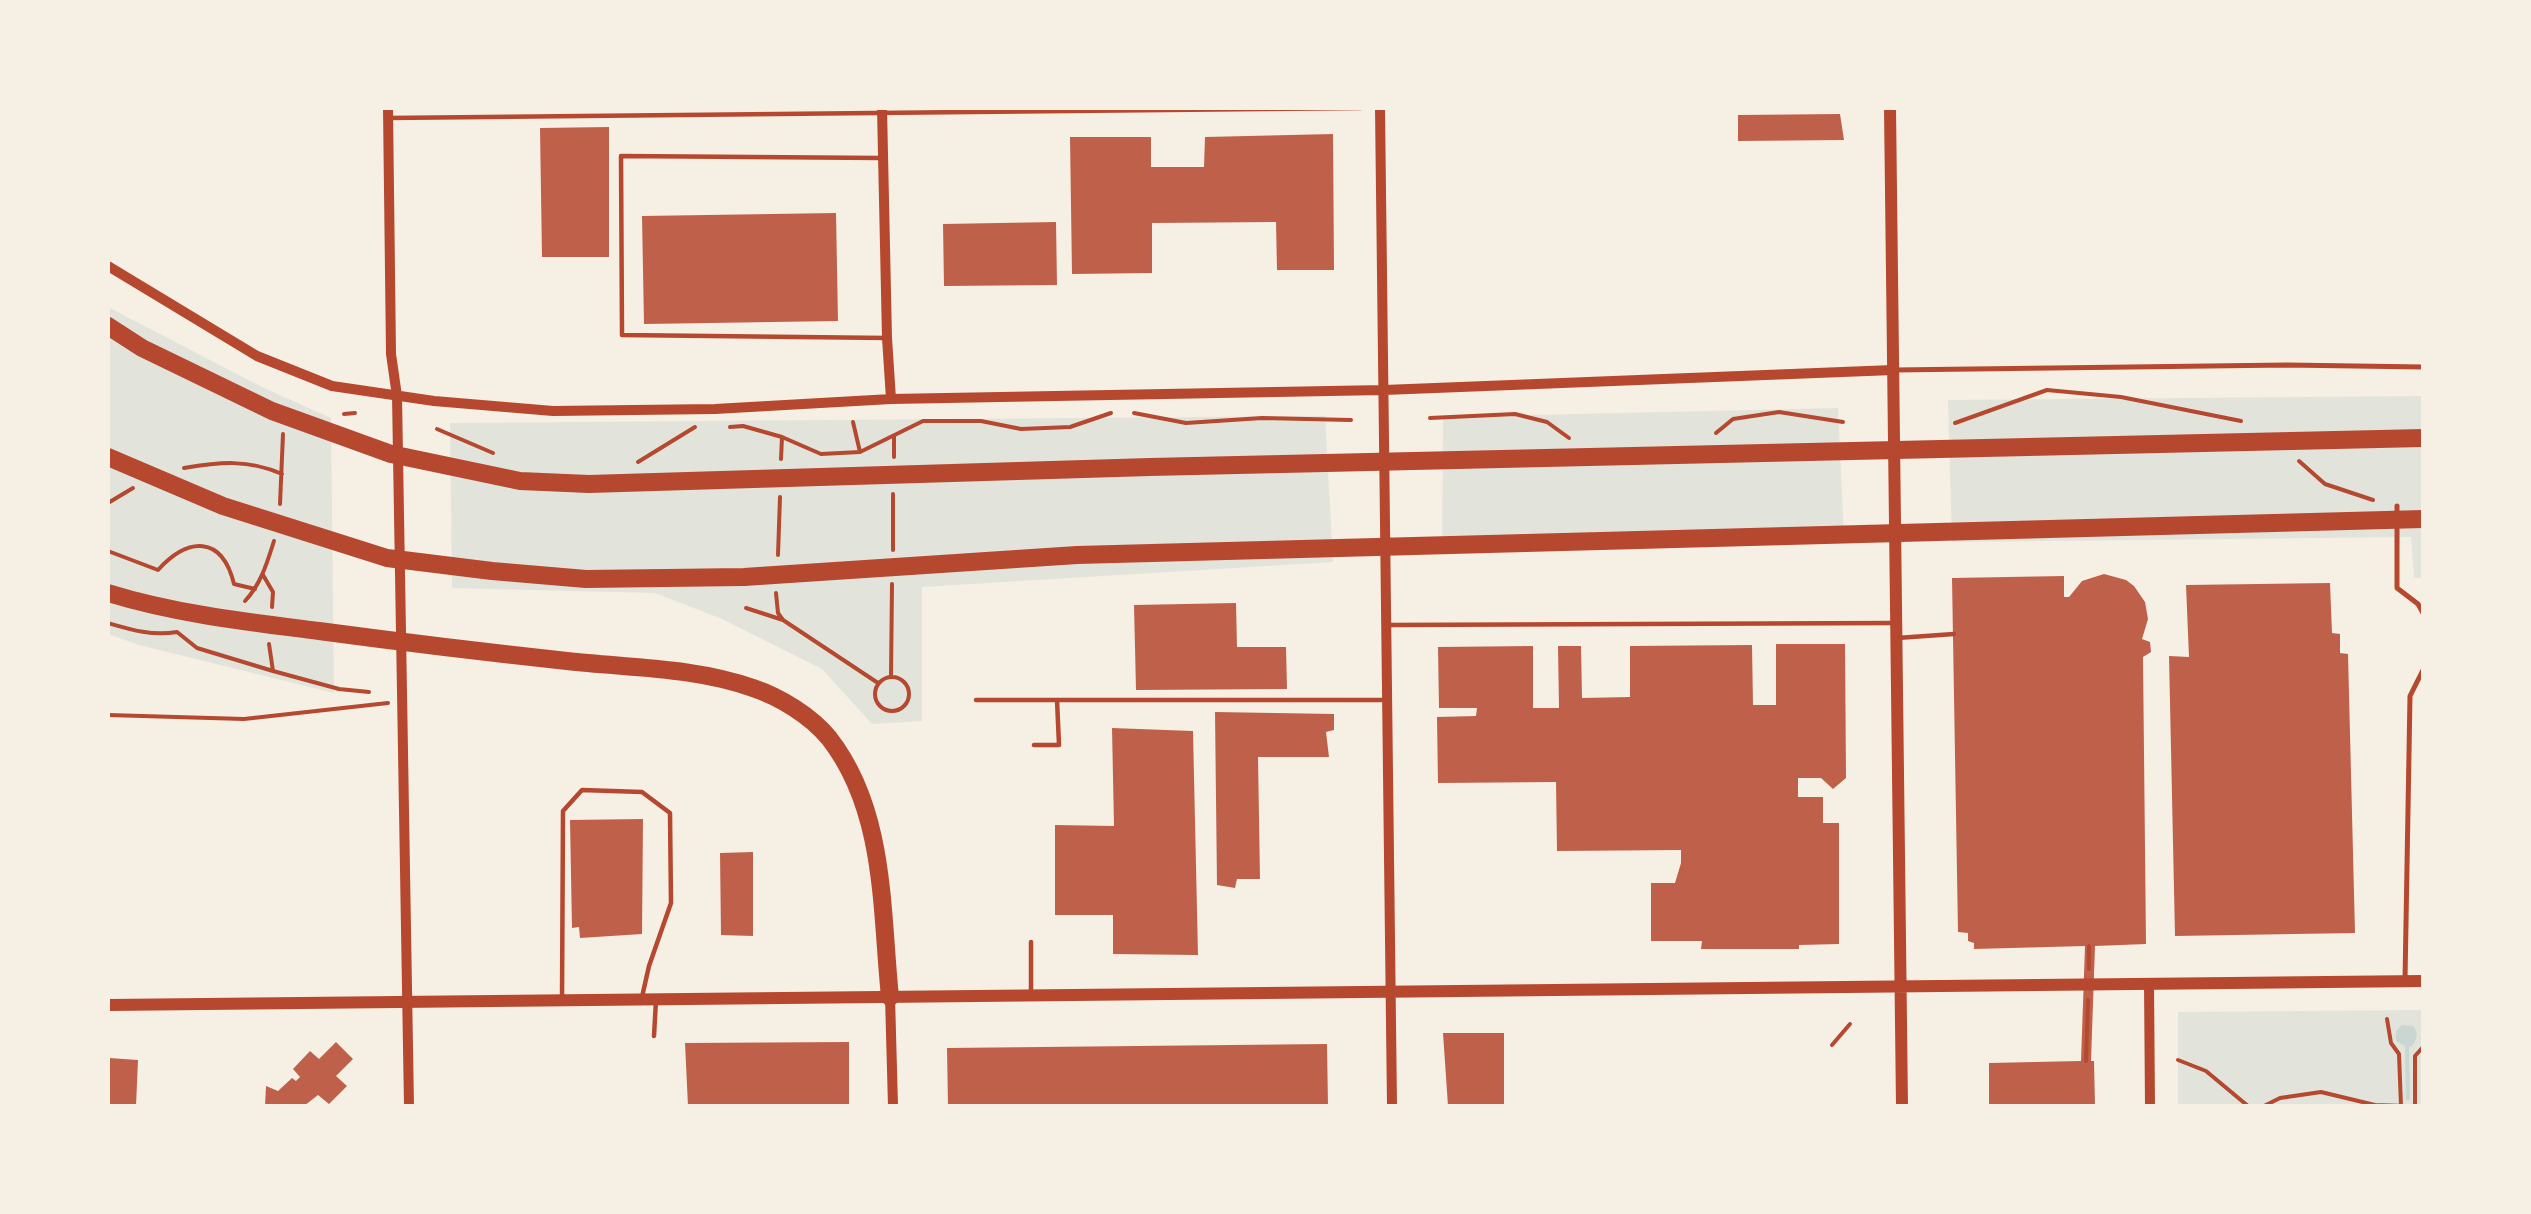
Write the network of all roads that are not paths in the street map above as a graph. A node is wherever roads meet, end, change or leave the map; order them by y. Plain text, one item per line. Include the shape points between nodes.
1 (1302, 108) edge
2 (1362, 108) edge
3 (1380, 108) edge
4 (1890, 108) edge
5 (882, 111) edge
6 (388, 113) edge
7 (883, 158) junction
8 (108, 266) edge
9 (108, 326) edge
10 (887, 338) junction
11 (2423, 367) edge
12 (1893, 370) junction
13 (1384, 390) junction
14 (398, 396) junction
15 (891, 399) junction
16 (2423, 438) edge
17 (108, 457) edge
18 (2397, 506) dead end
19 (2423, 519) edge
20 (108, 593) edge
21 (2423, 613) edge
22 (1897, 623) junction
23 (1387, 625) junction
24 (1954, 634) dead end
25 (1897, 638) junction
26 (2423, 670) edge
27 (976, 700) dead end
28 (1057, 700) junction
29 (1388, 700) junction
30 (1034, 746) dead end
31 (1031, 942) dead end
32 (2405, 981) junction
33 (2423, 981) edge
34 (2149, 984) junction
35 (1902, 987) junction
36 (1392, 992) junction
37 (1031, 995) junction
38 (890, 997) junction
39 (641, 1000) junction
40 (656, 1000) junction
41 (562, 1001) junction
42 (406, 1003) junction
43 (108, 1005) edge
44 (654, 1036) dead end
45 (409, 1106) edge
46 (893, 1106) edge
47 (1392, 1106) edge
48 (1902, 1106) edge
49 (2150, 1106) edge

1 - 2 lane
1 - 5 lane
3 - 13 street
4 - 12 main road
5 - 6 lane
5 - 7 street
6 - 14 street via 391,354
7 - 10 street
7 - 10 lane via 621,156 622,335
8 - 14 street via 258,356 332,386
9 - 16 highway via 142,348 272,411 391,454 520,481 589,484 1150,466
10 - 15 street
11 - 12 street
12 - 13 street
12 - 22 main road
13 - 15 street
13 - 23 street
14 - 15 street via 553,411 715,409
14 - 42 street
17 - 19 highway via 223,506 387,558 586,579 744,577 1077,555
18 - 21 street via 2397,588 2418,604
20 - 38 highway via 147,605 231,620 466,650 678,671 754,688 792,706 828,736 864,801 875,848
22 - 23 lane
22 - 25 main road
23 - 29 street
24 - 25 lane
25 - 35 main road
26 - 32 street via 2410,696
27 - 28 lane
28 - 29 lane
28 - 30 lane via 1059,745
29 - 36 street
31 - 37 lane
32 - 33 main road
32 - 34 main road
34 - 35 main road
34 - 49 street
35 - 36 main road
35 - 48 main road
36 - 37 main road
36 - 47 street
37 - 38 main road
38 - 40 main road
38 - 46 street
39 - 40 main road
39 - 41 main road
39 - 41 lane via 671,903 670,813 642,792 582,790 563,811
40 - 44 lane
41 - 42 main road
42 - 43 main road
42 - 45 street

